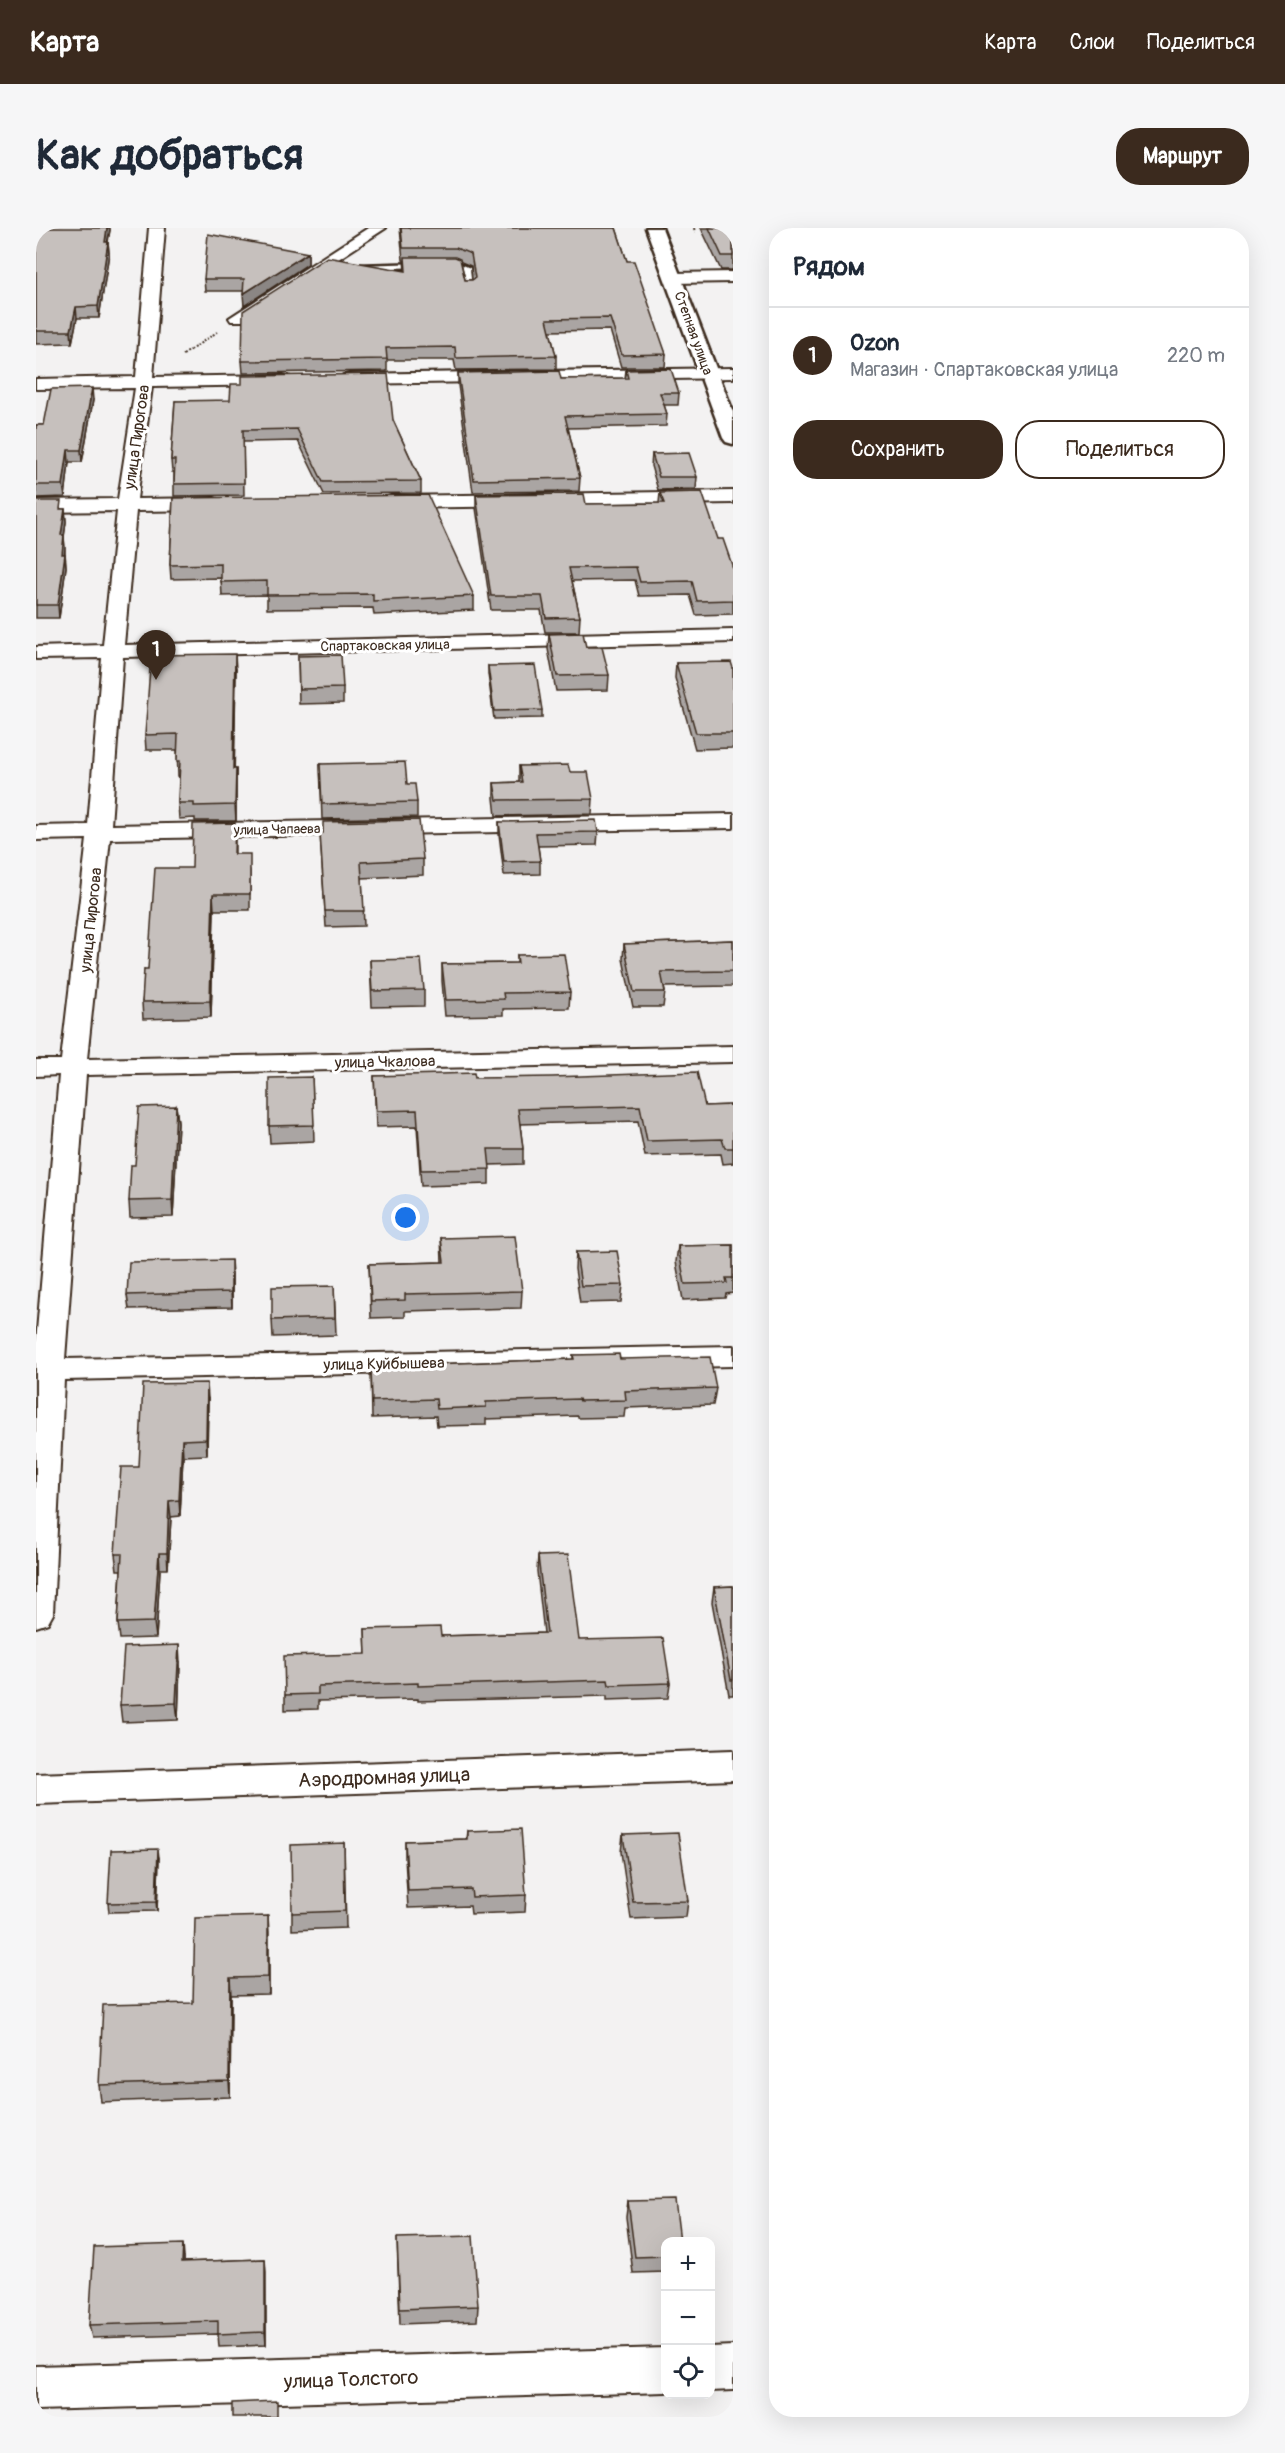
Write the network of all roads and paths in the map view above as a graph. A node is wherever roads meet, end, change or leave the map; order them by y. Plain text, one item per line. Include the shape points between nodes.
1 (157, 228) edge
2 (378, 228) edge
3 (654, 228) edge
4 (694, 228) edge
5 (695, 232) dead end
6 (345, 266) edge
7 (733, 277) edge
8 (673, 278) junction
9 (469, 288) edge
10 (237, 318) joint
11 (708, 373) junction
12 (733, 373) edge
13 (332, 379) edge
14 (297, 380) edge
15 (144, 382) junction
16 (36, 384) edge
17 (733, 438) edge
18 (733, 497) edge
19 (377, 502) edge
20 (234, 504) edge
21 (127, 505) junction
22 (36, 506) edge
23 (733, 636) edge
24 (113, 652) junction
25 (36, 653) edge
26 (733, 821) edge
27 (99, 832) junction
28 (36, 833) edge
29 (733, 1054) edge
30 (36, 1068) edge
31 (73, 1068) junction
32 (733, 1356) edge
33 (43, 1370) edge
34 (36, 1614) edge
35 (733, 1765) edge
36 (36, 1789) edge
37 (733, 2368) edge
38 (715, 2369) edge
39 (661, 2370) edge
40 (36, 2388) edge

1 - 15 street, улица Пирогова
2 - 10 street via 327,266
3 - 8 main road, Степная улица
4 - 5 path
6 - 9 lane via 456,264 466,268
7 - 8 street
8 - 11 main road, Степная улица
10 - 15 path
11 - 12 street
11 - 13 street
11 - 17 main road, Степная улица
14 - 15 street
15 - 16 street
15 - 21 street, улица Пирогова
18 - 19 street
20 - 21 street
21 - 22 street
21 - 24 street, улица Пирогова
23 - 24 street, Спартаковская улица
24 - 25 street, Спартаковская улица
24 - 27 street, улица Пирогова
26 - 27 street, улица Чапаева
27 - 28 street, улица Чапаева
27 - 31 street, улица Пирогова
29 - 31 street, улица Чкалова
30 - 31 street, улица Чкалова
31 - 33 street, улица Пирогова
32 - 33 street, улица Куйбышева
33 - 34 street, улица Пирогова
35 - 36 street, Аэродромная улица
37 - 38 street
39 - 40 street, улица Толстого

